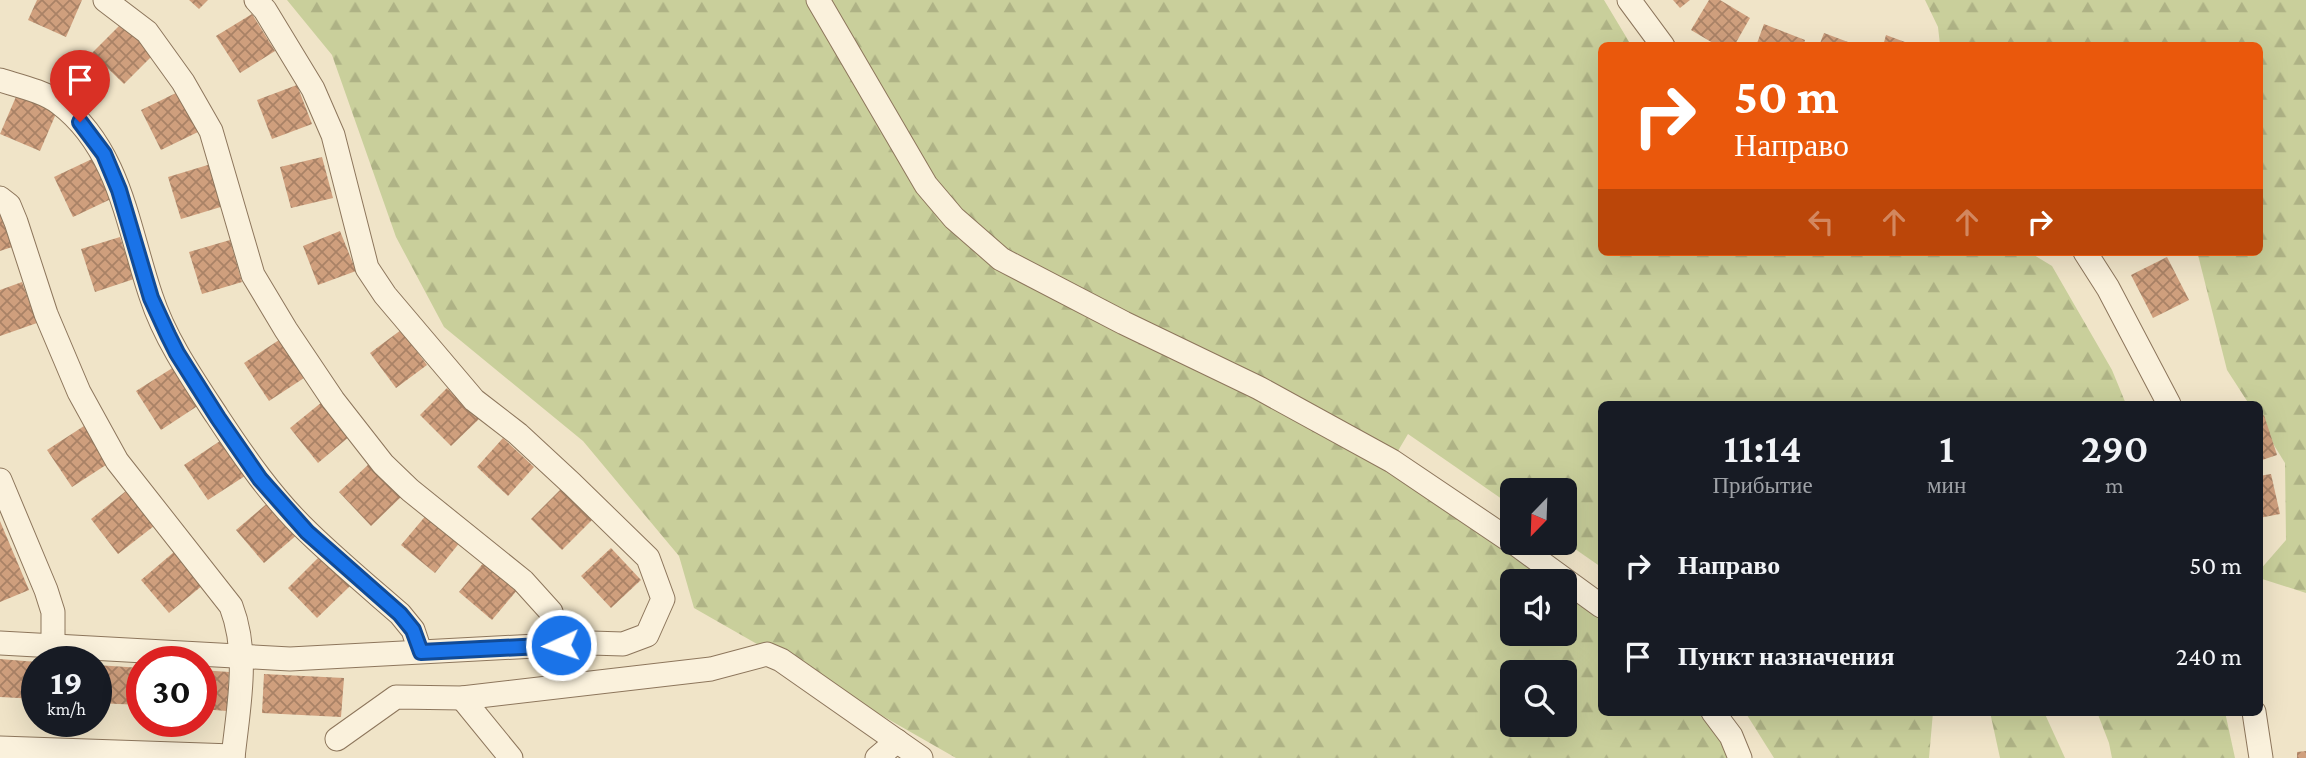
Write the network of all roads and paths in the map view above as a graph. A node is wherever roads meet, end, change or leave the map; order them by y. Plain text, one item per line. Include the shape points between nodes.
1 (105, 0) edge
2 (256, 0) edge
3 (818, 0) edge
4 (1629, 0) edge
5 (1660, 42) edge
6 (0, 80) edge
7 (0, 198) edge
8 (2088, 256) edge
9 (2167, 401) edge
10 (0, 480) edge
11 (1500, 533) edge
12 (1531, 555) edge
13 (1598, 604) edge
14 (0, 643) edge
15 (561, 645) junction
16 (52, 646) joint
17 (112, 649) edge
18 (421, 652) junction
19 (243, 657) junction
20 (462, 698) junction
21 (1716, 716) edge
22 (2255, 716) edge
23 (337, 739) dead end
24 (897, 741) junction
25 (0, 748) edge
26 (34, 753) edge
27 (233, 757) edge
28 (511, 758) edge
29 (877, 758) edge
30 (921, 758) edge
31 (1740, 758) edge
32 (2261, 758) edge

1 - 15 street via 147,32 211,131 253,275 333,400 401,482 523,581 551,612
2 - 15 street via 313,89 332,135 368,268 385,295 474,400 536,451 648,558 663,599 647,635 624,644
3 - 11 street via 926,185 954,218 1002,259 1259,388 1392,461
4 - 5 street
6 - 18 street via 58,102 104,154 151,298 177,353 211,407 260,479 307,532 400,614 413,630
7 - 19 street via 9,205 16,222 46,314 79,392 117,461 231,606
8 - 9 street
10 - 16 street via 53,612
12 - 13 street
14 - 16 street
15 - 18 street
17 - 19 street
18 - 19 street
19 - 27 street
20 - 23 street via 397,697
20 - 24 street via 711,669 767,654
20 - 28 street
21 - 31 street
22 - 32 street
24 - 29 street
24 - 30 street
25 - 26 street
26 - 27 street

